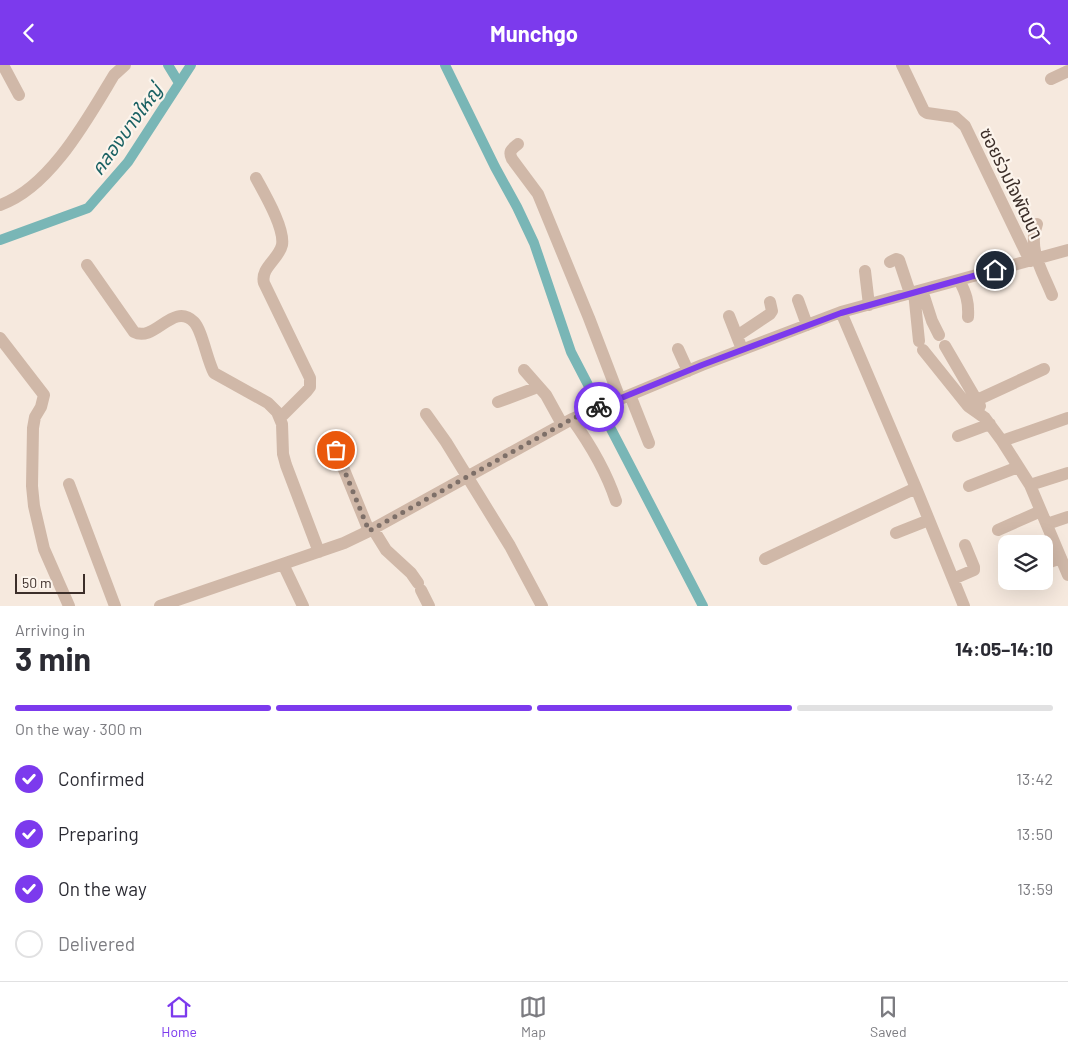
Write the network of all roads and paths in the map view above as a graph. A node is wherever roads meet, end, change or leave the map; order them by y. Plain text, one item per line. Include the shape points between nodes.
1 (3, 65) edge
2 (125, 65) edge
3 (902, 65) edge
4 (1068, 71) edge
5 (1051, 79) dead end
6 (19, 95) dead end
7 (518, 143) dead end
8 (256, 178) dead end
9 (0, 205) edge
10 (1038, 224) dead end
11 (1068, 251) edge
12 (1034, 260) junction
13 (890, 262) dead end
14 (87, 265) dead end
15 (865, 271) dead end
16 (959, 280) junction
17 (915, 292) junction
18 (1052, 295) dead end
19 (798, 300) dead end
20 (770, 301) dead end
21 (869, 305) junction
22 (841, 313) junction
23 (729, 316) dead end
24 (968, 317) dead end
25 (807, 325) junction
26 (737, 336) junction
27 (0, 338) edge
28 (678, 349) dead end
29 (742, 350) junction
30 (1044, 369) dead end
31 (524, 370) dead end
32 (688, 371) junction
33 (538, 387) junction
34 (625, 397) junction
35 (498, 402) dead end
36 (973, 403) junction
37 (426, 414) dead end
38 (280, 418) junction
39 (1068, 418) edge
40 (570, 420) junction
41 (988, 421) junction
42 (958, 436) dead end
43 (1002, 441) junction
44 (648, 443) dead end
45 (336, 450) dead end
46 (1018, 467) junction
47 (1068, 473) edge
48 (466, 477) junction
49 (69, 483) dead end
50 (1030, 485) junction
51 (969, 486) dead end
52 (916, 487) junction
53 (616, 501) dead end
54 (1041, 511) junction
55 (1068, 517) edge
56 (929, 520) junction
57 (1047, 524) junction
58 (998, 529) dead end
59 (371, 530) junction
60 (896, 533) dead end
61 (965, 545) dead end
62 (319, 552) junction
63 (765, 559) dead end
64 (283, 564) junction
65 (1065, 564) edge
66 (953, 579) junction
67 (69, 606) edge
68 (115, 606) edge
69 (160, 606) edge
70 (304, 606) edge
71 (429, 606) edge
72 (542, 606) edge
73 (964, 606) edge

1 - 6 street
2 - 9 street via 114,75 57,163 24,192
3 - 12 street, ซอยร่วมใจพัฒนา via 924,111 955,117 966,126
4 - 5 street
7 - 34 street via 509,154 538,193 589,319
8 - 38 street via 282,238 278,254 264,275 264,283 310,378 307,391
10 - 12 street via 1033,240
11 - 12 street
12 - 16 street
12 - 18 street
13 - 17 street via 899,260
14 - 38 street via 134,332 145,335 170,319 190,319 197,326 214,373 268,403
15 - 21 street
16 - 17 street
16 - 24 street via 967,296
17 - 21 street
17 - 36 street
17 - 36 street via 921,345
19 - 25 street
20 - 26 street via 770,314
21 - 22 street
22 - 25 street
22 - 52 street
23 - 26 street
25 - 29 street
26 - 29 street
27 - 67 street via 44,395 33,428 34,506 44,549
28 - 32 street
29 - 32 street
30 - 36 street
31 - 33 street
32 - 34 street
33 - 35 street
33 - 40 street
34 - 40 street
34 - 44 street
36 - 41 street
37 - 48 street
38 - 62 street via 286,465
39 - 43 street
40 - 48 street
40 - 53 street via 584,436 604,471
41 - 42 street
41 - 43 street
43 - 46 street
45 - 59 street
46 - 50 street
46 - 51 street
47 - 50 street
48 - 59 street
48 - 72 street via 510,546
49 - 68 street
50 - 54 street
52 - 56 street
52 - 63 street
54 - 57 street
54 - 58 street
55 - 57 street
56 - 60 street
56 - 66 street
57 - 65 street
59 - 62 street
59 - 71 street via 405,567
61 - 66 street via 974,570
62 - 64 street
64 - 69 street
64 - 70 street
66 - 73 street

